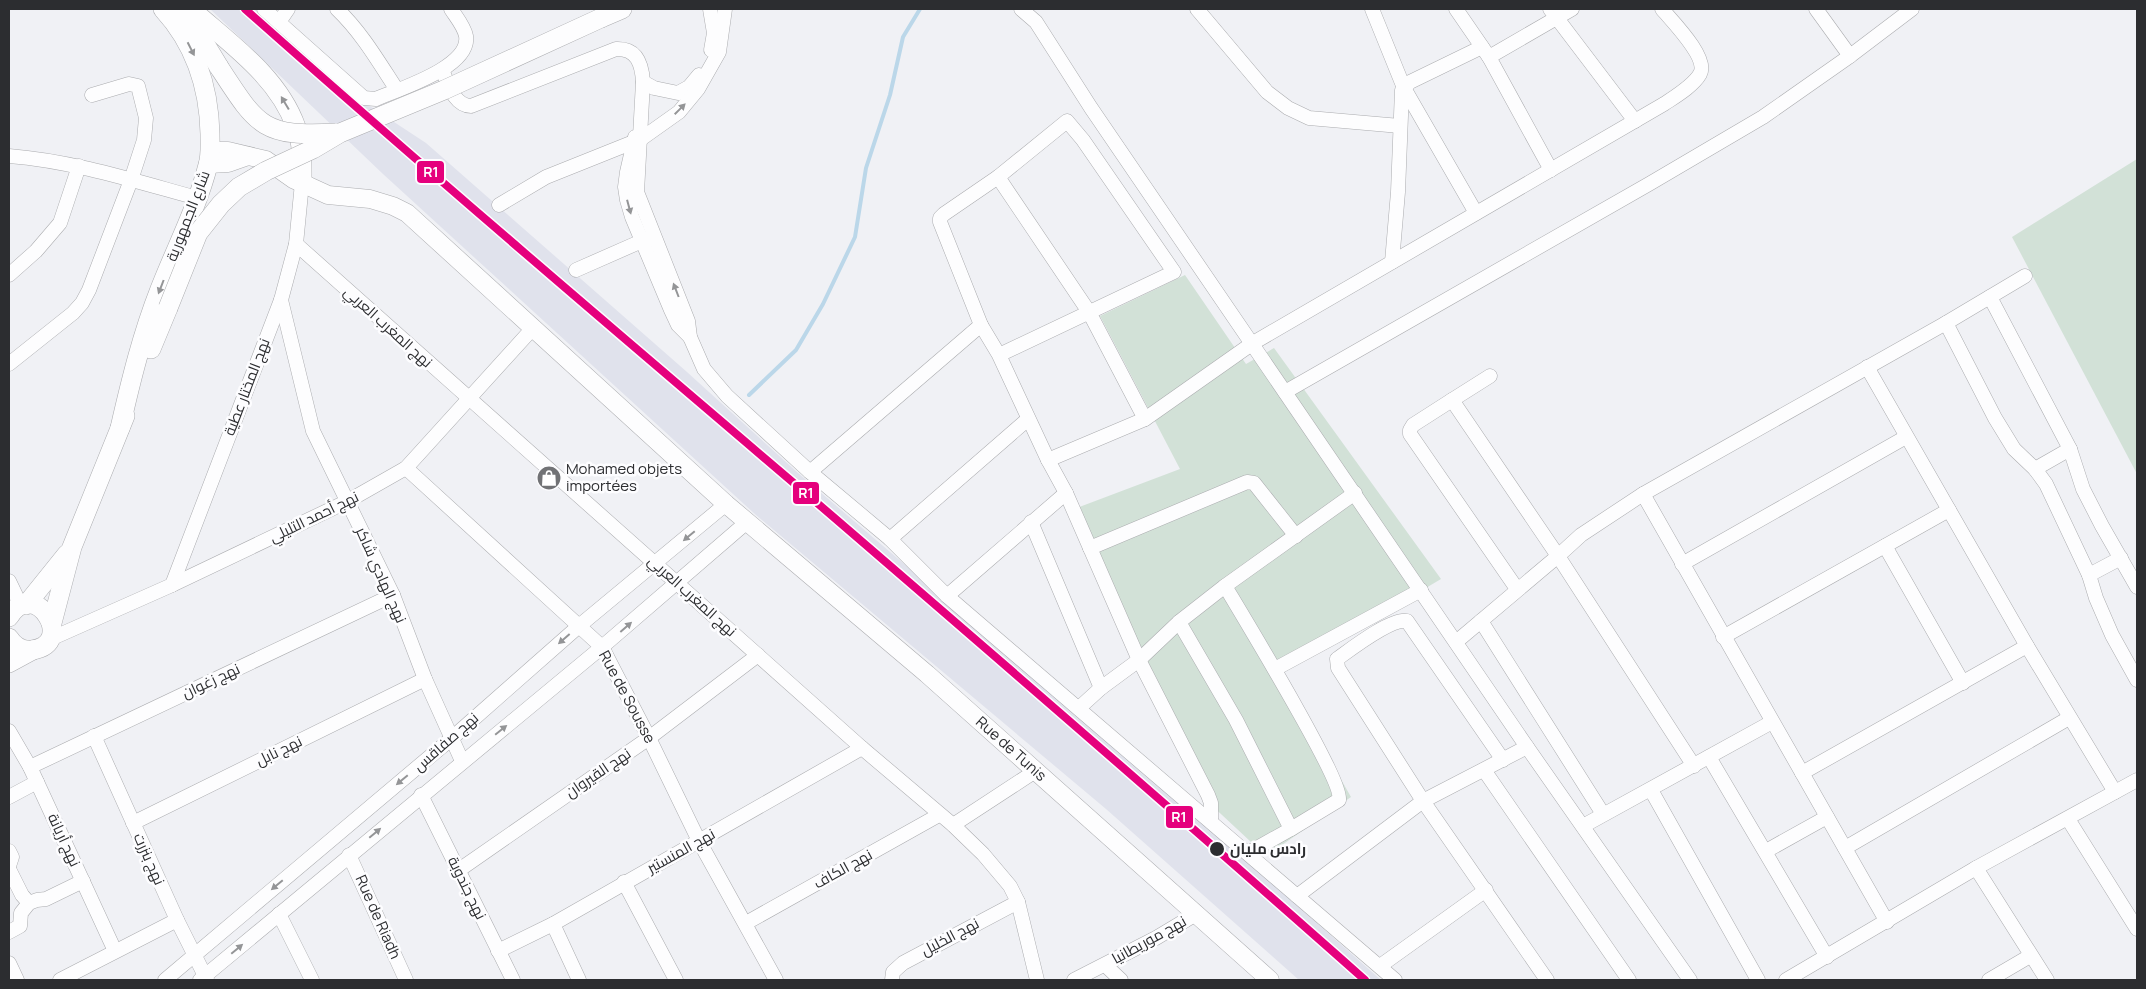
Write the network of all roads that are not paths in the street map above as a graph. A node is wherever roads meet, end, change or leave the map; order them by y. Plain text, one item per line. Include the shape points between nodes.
1 (164, 9) edge
2 (184, 9) edge
3 (191, 9) edge
4 (264, 9) edge
5 (288, 9) edge
6 (337, 9) edge
7 (451, 9) edge
8 (710, 9) edge
9 (725, 9) edge
10 (1021, 9) edge
11 (1198, 9) edge
12 (1372, 9) edge
13 (1456, 9) edge
14 (1572, 9) edge
15 (1662, 9) edge
16 (1816, 9) edge
17 (1912, 9) edge
18 (619, 12) edge
19 (1553, 13) edge
20 (279, 22) junction
21 (1485, 52) junction
22 (1850, 56) junction
23 (442, 70) junction
24 (643, 82) junction
25 (1404, 88) junction
26 (397, 90) junction
27 (92, 95) dead end
28 (1635, 121) junction
29 (1400, 126) junction
30 (340, 133) junction
31 (638, 136) junction
32 (9, 156) edge
33 (209, 157) junction
34 (79, 166) junction
35 (1551, 170) junction
36 (998, 177) junction
37 (131, 180) junction
38 (302, 183) junction
39 (197, 198) junction
40 (499, 205) dead end
41 (1476, 212) junction
42 (648, 238) junction
43 (296, 244) junction
44 (1392, 262) junction
45 (576, 270) dead end
46 (9, 275) edge
47 (2025, 276) dead end
48 (1990, 297) junction
49 (281, 300) junction
50 (1089, 312) junction
51 (1946, 323) junction
52 (981, 325) junction
53 (533, 328) junction
54 (1252, 343) junction
55 (999, 356) junction
56 (9, 364) edge
57 (1867, 367) junction
58 (1490, 376) dead end
59 (1285, 392) junction
60 (469, 400) junction
61 (1452, 400) junction
62 (1028, 419) junction
63 (1145, 419) junction
64 (120, 428) junction
65 (1906, 437) junction
66 (2070, 449) junction
67 (1048, 460) junction
68 (406, 468) junction
69 (2035, 469) junction
70 (810, 472) junction
71 (1066, 493) junction
72 (1355, 493) junction
73 (1642, 494) junction
74 (348, 501) junction
75 (726, 504) junction
76 (1948, 510) junction
77 (747, 522) junction
78 (1031, 522) junction
79 (1296, 536) junction
80 (890, 539) junction
81 (1886, 546) junction
82 (72, 547) junction
83 (1090, 548) junction
84 (1558, 556) junction
85 (2121, 558) junction
86 (656, 564) junction
87 (1682, 564) junction
88 (2089, 575) junction
89 (9, 581) edge
90 (677, 582) junction
91 (172, 585) junction
92 (1225, 586) junction
93 (2137, 587) edge
94 (1517, 589) junction
95 (1421, 590) junction
96 (393, 595) junction
97 (947, 596) junction
98 (19, 609) edge
99 (1481, 621) junction
100 (1179, 622) junction
101 (579, 626) junction
102 (1723, 637) junction
103 (9, 638) edge
104 (44, 638) junction
105 (1456, 642) junction
106 (2027, 646) junction
107 (602, 647) junction
108 (758, 655) junction
109 (1139, 660) junction
110 (9, 663) edge
111 (1275, 669) junction
112 (425, 679) junction
113 (2137, 680) edge
114 (1963, 682) junction
115 (1101, 688) junction
116 (1079, 708) junction
117 (2069, 718) junction
118 (1772, 722) junction
119 (9, 731) edge
120 (94, 736) junction
121 (452, 738) junction
122 (649, 738) junction
123 (1527, 747) junction
124 (862, 748) junction
125 (1709, 757) junction
126 (1503, 760) junction
127 (462, 761) junction
128 (1694, 766) junction
129 (30, 767) junction
130 (1484, 770) junction
131 (1034, 772) junction
132 (1802, 773) junction
133 (2137, 780) edge
134 (37, 782) junction
135 (1650, 790) junction
136 (2115, 792) junction
137 (422, 795) junction
138 (9, 797) edge
139 (1423, 801) junction
140 (1604, 814) junction
141 (939, 815) junction
142 (1827, 817) junction
143 (2068, 819) junction
144 (1211, 821) junction
145 (133, 823) junction
146 (953, 825) junction
147 (1583, 826) junction
148 (1291, 829) junction
149 (699, 841) junction
150 (1845, 848) junction
151 (9, 851) edge
152 (1766, 851) junction
153 (1248, 853) junction
154 (349, 855) junction
155 (9, 867) edge
156 (1976, 868) junction
157 (459, 870) junction
158 (83, 881) junction
159 (624, 882) junction
160 (1486, 890) junction
161 (1297, 896) junction
162 (1018, 902) junction
163 (29, 903) junction
164 (279, 914) junction
165 (1196, 914) junction
166 (177, 920) junction
167 (1887, 922) junction
168 (553, 924) junction
169 (746, 924) junction
170 (2137, 929) edge
171 (9, 932) edge
172 (115, 951) junction
173 (498, 951) junction
174 (195, 954) junction
175 (2030, 956) junction
176 (1827, 958) junction
177 (9, 963) edge
178 (1105, 965) junction
179 (1380, 966) junction
180 (204, 979) edge
181 (574, 979) edge
182 (17, 980) edge
183 (60, 980) edge
184 (165, 980) edge
185 (312, 980) edge
186 (406, 980) edge
187 (514, 980) edge
188 (676, 980) edge
189 (776, 980) edge
190 (892, 980) edge
191 (1037, 980) edge
192 (1074, 980) edge
193 (1121, 980) edge
194 (1270, 980) edge
195 (1395, 980) edge
196 (1547, 980) edge
197 (1629, 980) edge
198 (1690, 980) edge
199 (1758, 980) edge
200 (1786, 980) edge
201 (1989, 980) edge
202 (2046, 980) edge

1 -> 33 main road, شارع الجمهورية via 186,40 203,82 209,110
2 - 30 main road, bridge via 246,108 268,127 295,134
38 -> 3 main road via 297,128 282,98 253,64
4 - 20 street
5 - 20 street
6 - 26 street via 365,40
7 - 23 street via 466,35 465,47 457,60
8 - 24 street via 714,33 711,51 703,70 688,87 678,93 668,92
31 -> 9 street via 679,112 698,89 720,52
10 - 54 street via 1036,22
11 - 29 street via 1267,92 1288,108 1309,118
12 - 25 street
13 - 21 street
14 - 19 street
15 - 28 street via 1698,54 1701,72 1696,80 1664,104
16 - 22 street
17 - 22 street
18 - 30 main road, bridge
19 - 21 street
19 - 28 street
20 - 26 street via 364,98 376,99
21 - 25 street via 1410,82
21 - 35 street
22 - 59 street via 1754,122
23 - 24 street via 456,99 467,106 616,49 624,48 636,55 642,68
23 - 26 street
24 - 31 street
25 - 29 street via 1400,97
25 - 41 street
27 - 37 street via 129,84 138,86 146,127
28 - 35 street
29 - 44 street
30 - 64 main road, bridge via 238,187 198,233
31 - 40 street via 546,177
31 - 42 street via 625,187 632,217
32 - 34 street
33 - 38 street, Rue de Tunis via 228,151 266,160
33 - 39 main road, شارع الجمهورية
34 - 37 street
34 - 46 street via 60,223
35 - 41 street
36 - 50 street
36 - 50 street via 1069,122 1174,271
36 - 52 street via 940,218
37 - 39 street
37 - 56 street via 82,303
38 - 43 street, نهج المختار عطية
38 - 53 street, Rue de Tunis via 328,195 370,199 407,213
39 -> 64 main road, شارع الجمهورية via 138,351
41 - 44 street
42 - 45 street
42 - 70 street via 678,325 690,337 709,378
43 - 49 street, نهج المختار عطية
43 - 60 street, نهج المغرب العربي
44 - 54 street
47 - 48 street
48 - 51 street
48 - 66 street
49 - 74 street, نهج الهادي شاكر via 313,431
49 - 91 street, نهج المختار عطية
50 - 55 street
50 - 63 street
51 - 57 street
51 - 69 street via 1995,418 2014,449
52 - 55 street
52 - 70 street
53 - 60 street, نهج أحمد التليلي
53 - 75 street, Rue de Tunis
54 - 59 street
54 - 63 street
55 - 62 street
57 - 65 street
57 - 73 street
58 - 61 street
59 - 72 street
60 - 68 street, نهج أحمد التليلي
60 - 86 street, نهج المغرب العربي
61 - 84 street
61 - 94 street via 1413,425 1410,434
62 - 67 street
62 - 80 street
63 - 67 street
64 - 82 main road
65 - 76 street
65 - 87 street
66 - 69 street
66 - 85 street via 2083,489
67 - 71 street
68 - 74 street, نهج أحمد التليلي
68 - 101 street, Rue de Sousse
69 - 88 street via 2065,521
70 - 80 street
71 - 78 street
71 - 83 street
72 - 79 street
72 - 95 street
73 - 84 street via 1581,535
73 - 87 street
74 - 91 street, نهج أحمد التليلي
74 - 96 street, نهج الهادي شاكر
75 - 77 street, Rue de Tunis
75 -> 86 street, نهج صفاقس
76 - 81 street
76 - 106 street
77 - 90 street, نهج صفاقس
77 - 131 street, Rue de Tunis via 927,674
78 - 97 street
78 - 115 street
79 - 83 street via 1254,483 1247,482
79 - 92 street
80 - 97 street
81 - 102 street
81 - 114 street
82 - 98 main road
82 - 104 main road
83 - 109 street
84 - 94 street
84 - 128 street
85 - 88 street
85 - 93 street
86 - 90 street, نهج المغرب العربي
86 - 101 street, نهج صفاقس
87 - 102 street
88 - 113 street via 2112,635
89 - 98 street
107 -> 90 street, نهج صفاقس
90 - 108 street, نهج المغرب العربي
91 - 104 street, نهج أحمد التليلي
92 - 100 street
92 - 111 street
94 - 99 street
95 - 105 street
95 - 111 street
96 - 112 street, نهج الهادي شاكر
96 - 120 street, نهج زغوان
97 - 116 street
98 - 104 main road via 33,605 45,611
99 - 105 street
99 - 140 street
100 - 109 street
100 - 148 street via 1236,720
101 - 107 street, Rue de Sousse
101 -> 121 street, نهج صفاقس
102 - 118 street
103 - 104 main road via 19,648
104 - 110 main road
105 - 123 street
106 - 114 street
106 - 117 street
107 - 122 street, Rue de Sousse
127 -> 107 street, نهج صفاقس
108 - 122 street, نهج القيروان
108 - 124 street, نهج المغرب العربي
109 - 115 street
109 - 144 street via 1208,795
111 - 148 street via 1340,799
112 - 121 street, نهج الهادي شاكر
112 - 145 street, نهج نابل
114 - 132 street
115 - 116 street
116 - 144 street
117 - 136 street
117 - 150 street
118 - 125 street
118 - 132 street
119 - 129 street, نهج أريانة
120 - 129 street, نهج زغوان
120 - 145 street, نهج بنزرت
121 - 127 street, نهج الهادي شاكر
121 -> 174 street, نهج صفاقس
122 - 149 street, Rue de Sousse
122 - 157 street, نهج القيروان
123 - 126 street
123 - 147 street
124 - 141 street, نهج المغرب العربي
124 - 149 street, نهج المنستير
125 - 128 street
125 - 152 street
126 - 130 street
126 - 139 street via 1407,621 1400,620 1366,638 1336,663
127 - 137 street, نهج صفاقس
128 - 135 street
129 - 134 street, نهج أريانة
130 - 139 street
130 - 197 street
131 - 146 street
131 - 165 street, Rue de Tunis
132 - 142 street
133 - 136 street
134 - 138 street
134 - 158 street, نهج أريانة
135 - 140 street
135 - 199 street
136 - 143 street
154 -> 137 street, نهج صفاقس
137 - 157 street, نهج جندوبة
139 - 160 street
139 - 161 street
140 - 147 street
141 - 146 street, نهج المغرب العربي
141 - 169 street, نهج الكاف
142 - 150 street
142 - 152 street
143 - 156 street
143 - 170 street
144 - 153 street
145 - 166 street, نهج بنزرت
146 - 162 street, نهج المغرب العربي via 983,854 1010,886
147 - 198 street
148 - 153 street
149 - 159 street, نهج المنستير
149 - 169 street, Rue de Sousse
150 - 167 street
151 - 155 street via 12,857
152 - 176 street
153 - 161 street
154 - 164 street, نهج صفاقس
154 - 186 street, Rue de Riadh
155 - 163 street
156 - 167 street
156 - 175 street
157 - 173 street, نهج جندوبة
158 - 163 street via 46,899
158 - 172 street, نهج أريانة
159 - 168 street, نهج المنستير
159 - 188 street
160 - 179 street
160 - 196 street
161 - 179 street
162 - 190 street, نهج الخليل via 903,963 893,972
162 - 191 street, نهج المغرب العربي
163 - 171 street via 21,913 20,926
180 -> 164 street, نهج صفاقس
164 - 185 street
165 - 178 street, نهج موريطانيا
165 - 194 street, Rue de Tunis
166 - 172 street
166 - 174 street, نهج بنزرت
167 - 176 street
168 - 173 street, نهج المنستير
168 - 181 street
169 - 189 street, Rue de Sousse
172 - 183 street
173 - 187 street, نهج جندوبة
174 - 180 street, نهج بنزرت
174 - 184 street, نهج صفاقس
175 - 201 street
175 - 202 street
176 - 200 street
177 - 182 street
178 - 192 street, نهج موريطانيا
178 - 193 street
179 - 195 street

